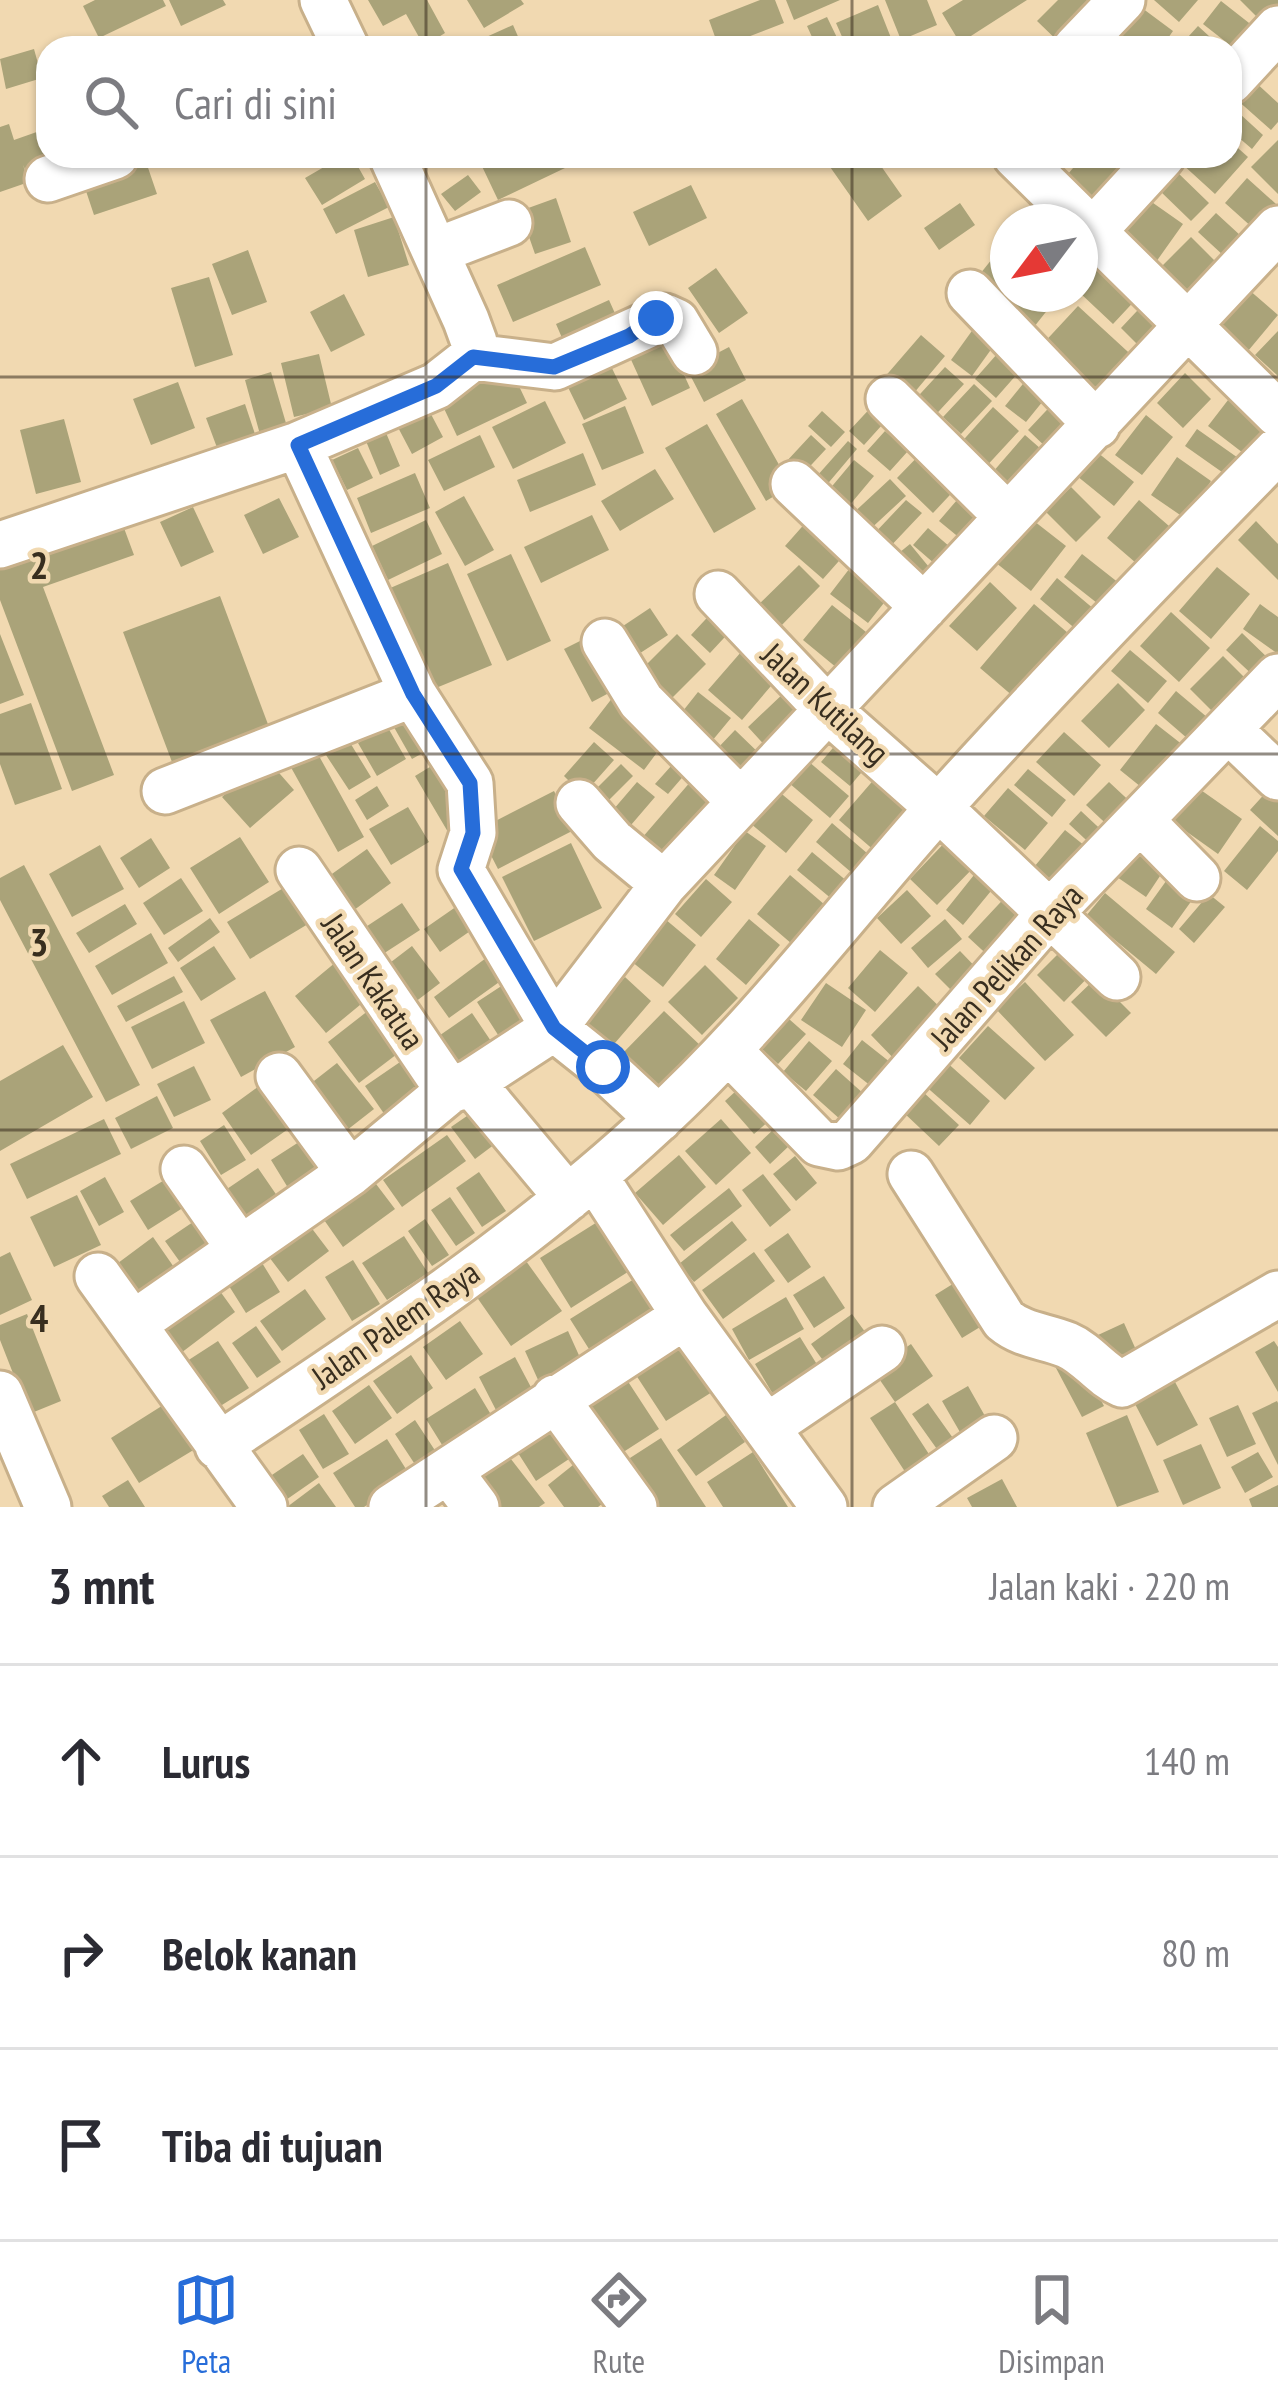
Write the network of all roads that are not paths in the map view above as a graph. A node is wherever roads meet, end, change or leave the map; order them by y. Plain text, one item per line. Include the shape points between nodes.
1 (323, 0) edge
2 (1122, 0) edge
3 (1278, 28) edge
4 (340, 36) edge
5 (1088, 36) edge
6 (1242, 68) edge
7 (80, 168) edge
8 (398, 168) edge
9 (1029, 168) edge
10 (1151, 168) edge
11 (48, 179) dead end
12 (1067, 204) edge
13 (509, 223) dead end
14 (1098, 226) edge
15 (1278, 229) edge
16 (1098, 234) edge
17 (436, 251) junction
18 (970, 293) dead end
19 (1189, 326) junction
20 (694, 352) dead end
21 (473, 357) junction
22 (890, 399) dead end
23 (1278, 414) edge
24 (1096, 425) junction
25 (298, 445) junction
26 (1278, 450) edge
27 (794, 484) dead end
28 (1007, 516) junction
29 (0, 545) edge
30 (718, 594) dead end
31 (924, 607) junction
32 (605, 642) dead end
33 (1278, 677) edge
34 (413, 694) junction
35 (829, 711) junction
36 (1230, 731) junction
37 (1278, 776) edge
38 (165, 791) dead end
39 (740, 801) junction
40 (579, 803) dead end
41 (938, 808) junction
42 (1142, 821) junction
43 (299, 870) dead end
44 (1197, 878) dead end
45 (664, 884) junction
46 (1050, 913) junction
47 (1117, 976) dead end
48 (554, 1028) junction
49 (728, 1050) junction
50 (279, 1076) dead end
51 (460, 1087) junction
52 (659, 1119) junction
53 (184, 1169) dead end
54 (350, 1173) junction
55 (911, 1174) dead end
56 (582, 1188) junction
57 (240, 1250) junction
58 (98, 1276) dead end
59 (1278, 1294) edge
60 (685, 1316) junction
61 (133, 1324) junction
62 (882, 1348) dead end
63 (0, 1394) edge
64 (556, 1398) junction
65 (769, 1426) junction
66 (994, 1438) dead end
67 (218, 1446) junction
68 (449, 1471) junction
69 (48, 1507) edge
70 (264, 1507) edge
71 (392, 1507) edge
72 (476, 1507) edge
73 (634, 1507) edge
74 (824, 1507) edge
75 (896, 1507) edge

1 - 4 street
2 - 5 street
3 - 6 street
7 - 11 street
8 - 17 street
9 - 12 street
10 - 14 street
13 - 17 street
15 - 19 street
16 - 19 street
17 - 21 street
18 - 24 street
19 - 23 street
19 - 24 street
20 - 21 street via 665,317 554,367
21 - 25 street via 436,386
22 - 28 street
24 - 28 street
25 - 29 street
25 - 34 street
26 - 41 street, Jalan Palem Raya
27 - 31 street
28 - 31 street
30 - 35 street, Jalan Kutilang
31 - 35 street
32 - 39 street via 641,701
33 - 36 street, Jalan Pelikan Raya
34 - 38 street
34 - 48 street via 470,783 473,833 461,869
35 - 39 street
35 - 41 street, Jalan Kutilang
36 - 37 street
36 - 42 street, Jalan Pelikan Raya
39 - 45 street
40 - 45 street
41 - 46 street, Jalan Kutilang
41 - 49 street, Jalan Palem Raya
42 - 44 street
42 - 46 street, Jalan Pelikan Raya
43 - 51 street, Jalan Kakatua
45 - 48 street
46 - 47 street, Jalan Kutilang
46 - 49 street, Jalan Pelikan Raya via 860,1132 838,1147 819,1143
48 - 51 street
48 - 52 street
49 - 52 street, Jalan Palem Raya
50 - 54 street
51 - 54 street
51 - 56 street, Jalan Kakatua
52 - 56 street, Jalan Palem Raya
53 - 57 street
54 - 57 street
55 - 59 street via 1004,1320 1079,1351 1122,1384
56 - 60 street, Jalan Kakatua
56 - 67 street, Jalan Palem Raya via 385,1335
57 - 61 street
58 - 61 street
60 - 64 street
60 - 65 street, Jalan Kakatua
61 - 67 street
62 - 65 street
63 - 69 street
64 - 68 street
64 - 73 street
65 - 74 street, Jalan Kakatua
66 - 75 street
67 - 70 street
68 - 71 street
68 - 72 street

